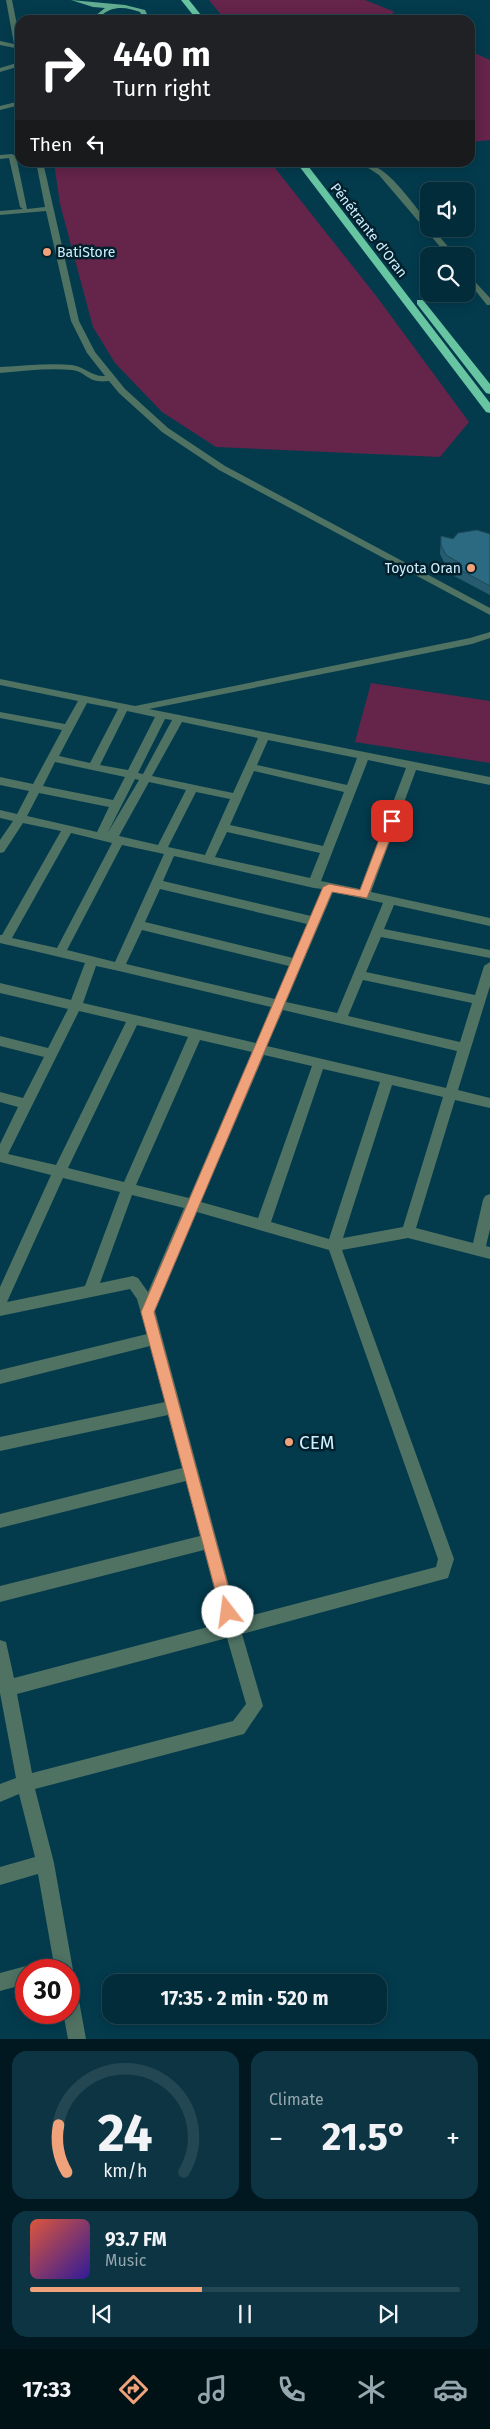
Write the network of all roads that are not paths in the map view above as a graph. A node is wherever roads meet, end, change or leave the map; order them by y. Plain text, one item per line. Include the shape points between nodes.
1 (9, 0) edge
2 (74, 0) edge
3 (175, 0) edge
4 (185, 0) edge
5 (195, 0) edge
6 (65, 1) edge
7 (123, 7) junction
8 (91, 15) edge
9 (99, 15) edge
10 (145, 15) edge
11 (186, 15) edge
12 (197, 15) edge
13 (203, 15) edge
14 (15, 29) edge
15 (0, 43) edge
16 (15, 48) edge
17 (15, 66) edge
18 (0, 70) edge
19 (0, 99) edge
20 (15, 100) edge
21 (15, 103) edge
22 (0, 108) edge
23 (0, 157) edge
24 (40, 167) edge
25 (304, 167) edge
26 (315, 167) edge
27 (371, 167) edge
28 (24, 207) junction
29 (48, 207) junction
30 (0, 209) edge
31 (0, 213) edge
32 (420, 217) edge
33 (436, 237) edge
34 (445, 247) edge
35 (475, 285) edge
36 (490, 303) edge
37 (0, 370) edge
38 (111, 378) junction
39 (490, 391) edge
40 (490, 410) edge
41 (490, 612) edge
42 (490, 635) edge
43 (0, 682) edge
44 (84, 698) junction
45 (129, 708) junction
46 (162, 714) junction
47 (0, 715) edge
48 (179, 718) junction
49 (68, 728) junction
50 (265, 735) junction
51 (364, 755) junction
52 (52, 758) junction
53 (412, 765) junction
54 (94, 766) junction
55 (250, 767) junction
56 (133, 774) junction
57 (146, 777) junction
58 (0, 781) edge
59 (490, 781) edge
60 (36, 788) junction
61 (193, 788) junction
62 (351, 790) junction
63 (236, 797) junction
64 (117, 804) junction
65 (0, 814) edge
66 (20, 818) junction
67 (223, 826) junction
68 (68, 828) junction
69 (111, 838) junction
70 (1, 844) edge
71 (166, 850) junction
72 (327, 851) junction
73 (208, 860) junction
74 (157, 884) junction
75 (314, 884) junction
76 (329, 887) junction
77 (364, 895) junction
78 (390, 900) junction
79 (314, 921) junction
80 (490, 922) edge
81 (138, 925) junction
82 (377, 932) junction
83 (3, 940) edge
84 (60, 953) junction
85 (490, 954) edge
86 (92, 961) junction
87 (296, 962) junction
88 (490, 966) edge
89 (119, 967) junction
90 (359, 975) junction
91 (0, 988) edge
92 (479, 1000) junction
93 (279, 1005) junction
94 (75, 1007) junction
95 (341, 1019) junction
96 (133, 1020) junction
97 (196, 1034) junction
98 (0, 1041) edge
99 (464, 1048) junction
100 (260, 1049) junction
101 (51, 1054) junction
102 (319, 1063) junction
103 (387, 1079) junction
104 (450, 1093) junction
105 (0, 1097) edge
106 (490, 1102) edge
107 (26, 1104) junction
108 (0, 1157) edge
109 (59, 1172) junction
110 (128, 1189) junction
111 (490, 1200) edge
112 (193, 1205) junction
113 (263, 1225) junction
114 (408, 1232) junction
115 (334, 1246) junction
116 (484, 1252) edge
117 (90, 1291) junction
118 (0, 1303) edge
119 (0, 1310) edge
120 (147, 1312) junction
121 (154, 1339) junction
122 (0, 1377) edge
123 (173, 1407) junction
124 (0, 1444) edge
125 (191, 1473) junction
126 (0, 1521) edge
127 (209, 1541) junction
128 (0, 1594) edge
129 (233, 1630) junction
130 (0, 1648) edge
131 (9, 1688) junction
132 (25, 1783) junction
133 (0, 1794) edge
134 (45, 1864) junction
135 (0, 1876) edge
136 (62, 1959) edge
137 (15, 1978) edge
138 (0, 1982) edge
139 (74, 2024) edge
140 (77, 2039) edge

1 - 14 street
2 - 7 main road
3 - 11 highway
4 - 12 highway
5 - 13 highway
6 - 8 main road
7 - 9 main road via 103,10
7 - 10 main road via 143,11
15 - 16 street
17 - 18 street
19 - 20 street
21 - 22 street
23 - 28 street via 12,156
24 - 29 street
25 - 40 highway, Pénétrante d'Oran
26 - 39 highway, Pénétrante d'Oran
27 - 32 street via 382,173
28 - 29 street
28 - 30 street
29 - 31 street
29 - 38 street via 75,321 91,353
33 - 34 street
35 - 36 street
37 - 38 street via 78,368 91,378
38 - 41 street via 165,430 222,468
42 - 45 street
43 - 44 street
44 - 45 street
44 - 49 street
45 - 46 street
45 - 54 street
46 - 48 street
46 - 56 street
47 - 49 street
48 - 50 street
48 - 57 street
49 - 52 street
50 - 51 street
50 - 55 street
51 - 53 street
51 - 62 street
52 - 54 street
52 - 60 street
53 - 59 street
53 - 77 street
54 - 56 street
55 - 62 street
55 - 63 street
56 - 57 street
56 - 64 street
57 - 61 street
57 - 69 street
58 - 60 street
60 - 64 street
60 - 66 street
61 - 63 street
61 - 71 street
62 - 72 street
63 - 67 street
64 - 69 street
65 - 66 street
66 - 68 street
66 - 70 street
67 - 72 street
67 - 73 street
68 - 69 street
68 - 83 street
69 - 71 street
69 - 84 street
71 - 73 street
71 - 74 street
72 - 75 street
73 - 75 street
74 - 79 street
74 - 81 street
75 - 76 street
76 - 77 street
76 - 79 street
77 - 78 street
78 - 80 street
78 - 82 street
79 - 87 street
81 - 87 street
81 - 89 street
82 - 85 street
82 - 90 street
83 - 84 street
84 - 86 street
86 - 89 street
86 - 94 street
87 - 93 street
88 - 92 street
89 - 93 street
90 - 92 street
90 - 95 street
91 - 94 street
92 - 99 street
93 - 95 street
93 - 100 street
94 - 96 street
94 - 101 street
95 - 99 street
96 - 97 street
96 - 109 street
97 - 100 street
97 - 110 street
98 - 101 street
99 - 104 street
100 - 102 street
100 - 112 street
101 - 107 street
102 - 103 street
102 - 113 street
103 - 104 street
103 - 115 street
104 - 106 street
104 - 114 street
105 - 107 street
107 - 108 street
108 - 109 street
109 - 110 street
109 - 118 street
110 - 112 street
110 - 117 street
111 - 116 street
112 - 113 street
112 - 120 street
113 - 115 street
114 - 115 street
114 - 116 street
115 - 129 street via 446,1559 442,1573
117 - 119 street
117 - 120 street via 133,1282 144,1297
120 - 121 street
121 - 122 street
121 - 123 street
123 - 124 street
123 - 125 street
125 - 126 street
125 - 127 street
127 - 128 street
127 - 129 street
129 - 131 street
129 - 132 street via 255,1706 238,1728
130 - 131 street
131 - 132 street
132 - 133 street
132 - 134 street
134 - 135 street
134 - 136 street
137 - 138 street
139 - 140 street

